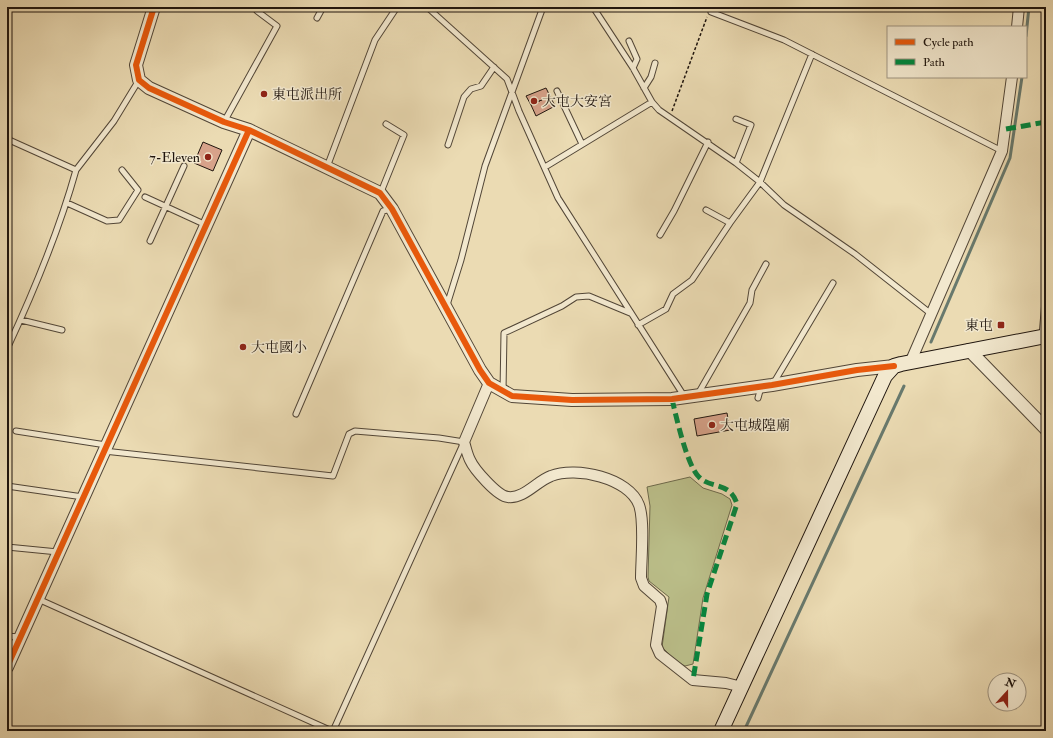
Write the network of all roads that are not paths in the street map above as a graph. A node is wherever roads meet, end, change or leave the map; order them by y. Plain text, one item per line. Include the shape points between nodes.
1 (154, 7) edge
2 (323, 7) edge
3 (397, 7) edge
4 (427, 7) edge
5 (543, 7) edge
6 (594, 7) edge
7 (1019, 7) edge
8 (257, 11) dead end
9 (711, 12) road end
10 (317, 18) dead end
11 (1017, 26) edge
12 (628, 41) dead end
13 (812, 54) junction
14 (655, 63) dead end
15 (494, 67) junction
16 (633, 68) junction
17 (1012, 78) edge
18 (139, 80) junction
19 (644, 88) junction
20 (512, 90) junction
21 (557, 91) dead end
22 (652, 102) junction
23 (736, 119) dead end
24 (224, 122) junction
25 (386, 124) dead end
26 (249, 130) junction
27 (7, 139) edge
28 (708, 142) junction
29 (582, 144) junction
30 (448, 145) dead end
31 (1002, 151) junction
32 (736, 163) junction
33 (184, 166) dead end
34 (545, 167) junction
35 (326, 168) junction
36 (76, 170) junction
37 (122, 170) dead end
38 (760, 182) junction
39 (380, 193) junction
40 (145, 197) dead end
41 (67, 203) junction
42 (166, 206) junction
43 (392, 208) junction
44 (706, 210) dead end
45 (730, 223) junction
46 (206, 225) junction
47 (660, 235) dead end
48 (150, 240) dead end
49 (766, 264) dead end
50 (833, 283) dead end
51 (1046, 290) edge
52 (446, 310) junction
53 (631, 313) junction
54 (930, 313) junction
55 (21, 320) junction
56 (638, 325) junction
57 (62, 330) dead end
58 (1044, 336) edge
59 (7, 349) edge
60 (969, 350) junction
61 (910, 362) junction
62 (894, 366) junction
63 (489, 383) junction
64 (767, 385) junction
65 (503, 392) junction
66 (698, 395) junction
67 (684, 397) junction
68 (758, 398) dead end
69 (296, 414) dead end
70 (1046, 429) edge
71 (16, 431) dead end
72 (464, 442) junction
73 (104, 448) junction
74 (7, 486) edge
75 (83, 497) junction
76 (7, 546) edge
77 (59, 552) junction
78 (37, 599) junction
79 (7, 636) edge
80 (20, 637) junction
81 (7, 667) edge
82 (742, 687) junction
83 (333, 731) edge
84 (721, 731) edge

1 - 18 street via 136,65
2 - 10 lane
3 - 35 lane via 375,40
4 - 15 lane
5 - 20 lane
6 - 16 lane
7 - 11 street
8 - 24 lane via 277,26
9 - 13 lane via 784,40
12 - 16 lane via 637,60
13 - 31 lane
13 - 38 lane
14 - 19 lane
15 - 20 lane via 507,79
15 - 30 lane via 481,86 471,89 464,97
16 - 19 lane
17 - 31 street
18 - 24 street via 149,88
18 - 36 lane via 114,121
19 - 22 lane
20 - 34 lane
20 - 52 lane via 485,166
21 - 29 lane
22 - 28 lane
22 - 29 lane
23 - 32 lane via 751,125
24 - 26 street
25 - 39 lane via 404,135
26 - 35 street
26 - 46 street
27 - 36 lane
28 - 32 lane
28 - 47 lane
29 - 34 lane
31 - 54 street
32 - 38 lane
33 - 42 lane
34 - 53 lane via 558,198
35 - 39 street
36 - 41 lane
37 - 41 lane via 138,190 119,220 107,221
38 - 45 lane
38 - 54 lane via 784,205 855,254
39 - 43 street
40 - 42 lane
41 - 55 lane
42 - 46 lane
42 - 48 lane
43 - 52 street
43 - 69 lane via 383,211
44 - 45 lane
45 - 56 lane via 692,280 673,294 666,309
46 - 73 street
49 - 66 lane via 752,290 750,303
50 - 64 lane
51 - 58 lane
52 - 63 street
53 - 56 lane
53 - 65 lane via 589,296 576,296 562,306 504,333
54 - 61 street
55 - 57 lane
55 - 59 lane
56 - 67 lane
58 - 60 main road
60 - 61 main road
60 - 70 street
61 - 62 main road
62 - 64 street
62 - 82 main road via 877,391
63 - 65 street
63 - 72 street
64 - 66 street
64 - 68 lane
65 - 67 street via 512,396 572,400
66 - 67 street
71 - 73 lane
72 - 73 lane via 355,431 349,434 333,476
72 - 82 street via 470,461 480,474 496,491 508,498 517,496 550,476 561,473 601,476 629,491 639,505 642,518 641,578 644,586 660,600 662,606 656,645 660,654 693,680
72 - 83 lane
73 - 75 street
74 - 75 lane
75 - 77 street
76 - 77 lane
77 - 78 street
78 - 80 street
78 - 83 lane
79 - 80 lane
80 - 81 street
82 - 84 main road

